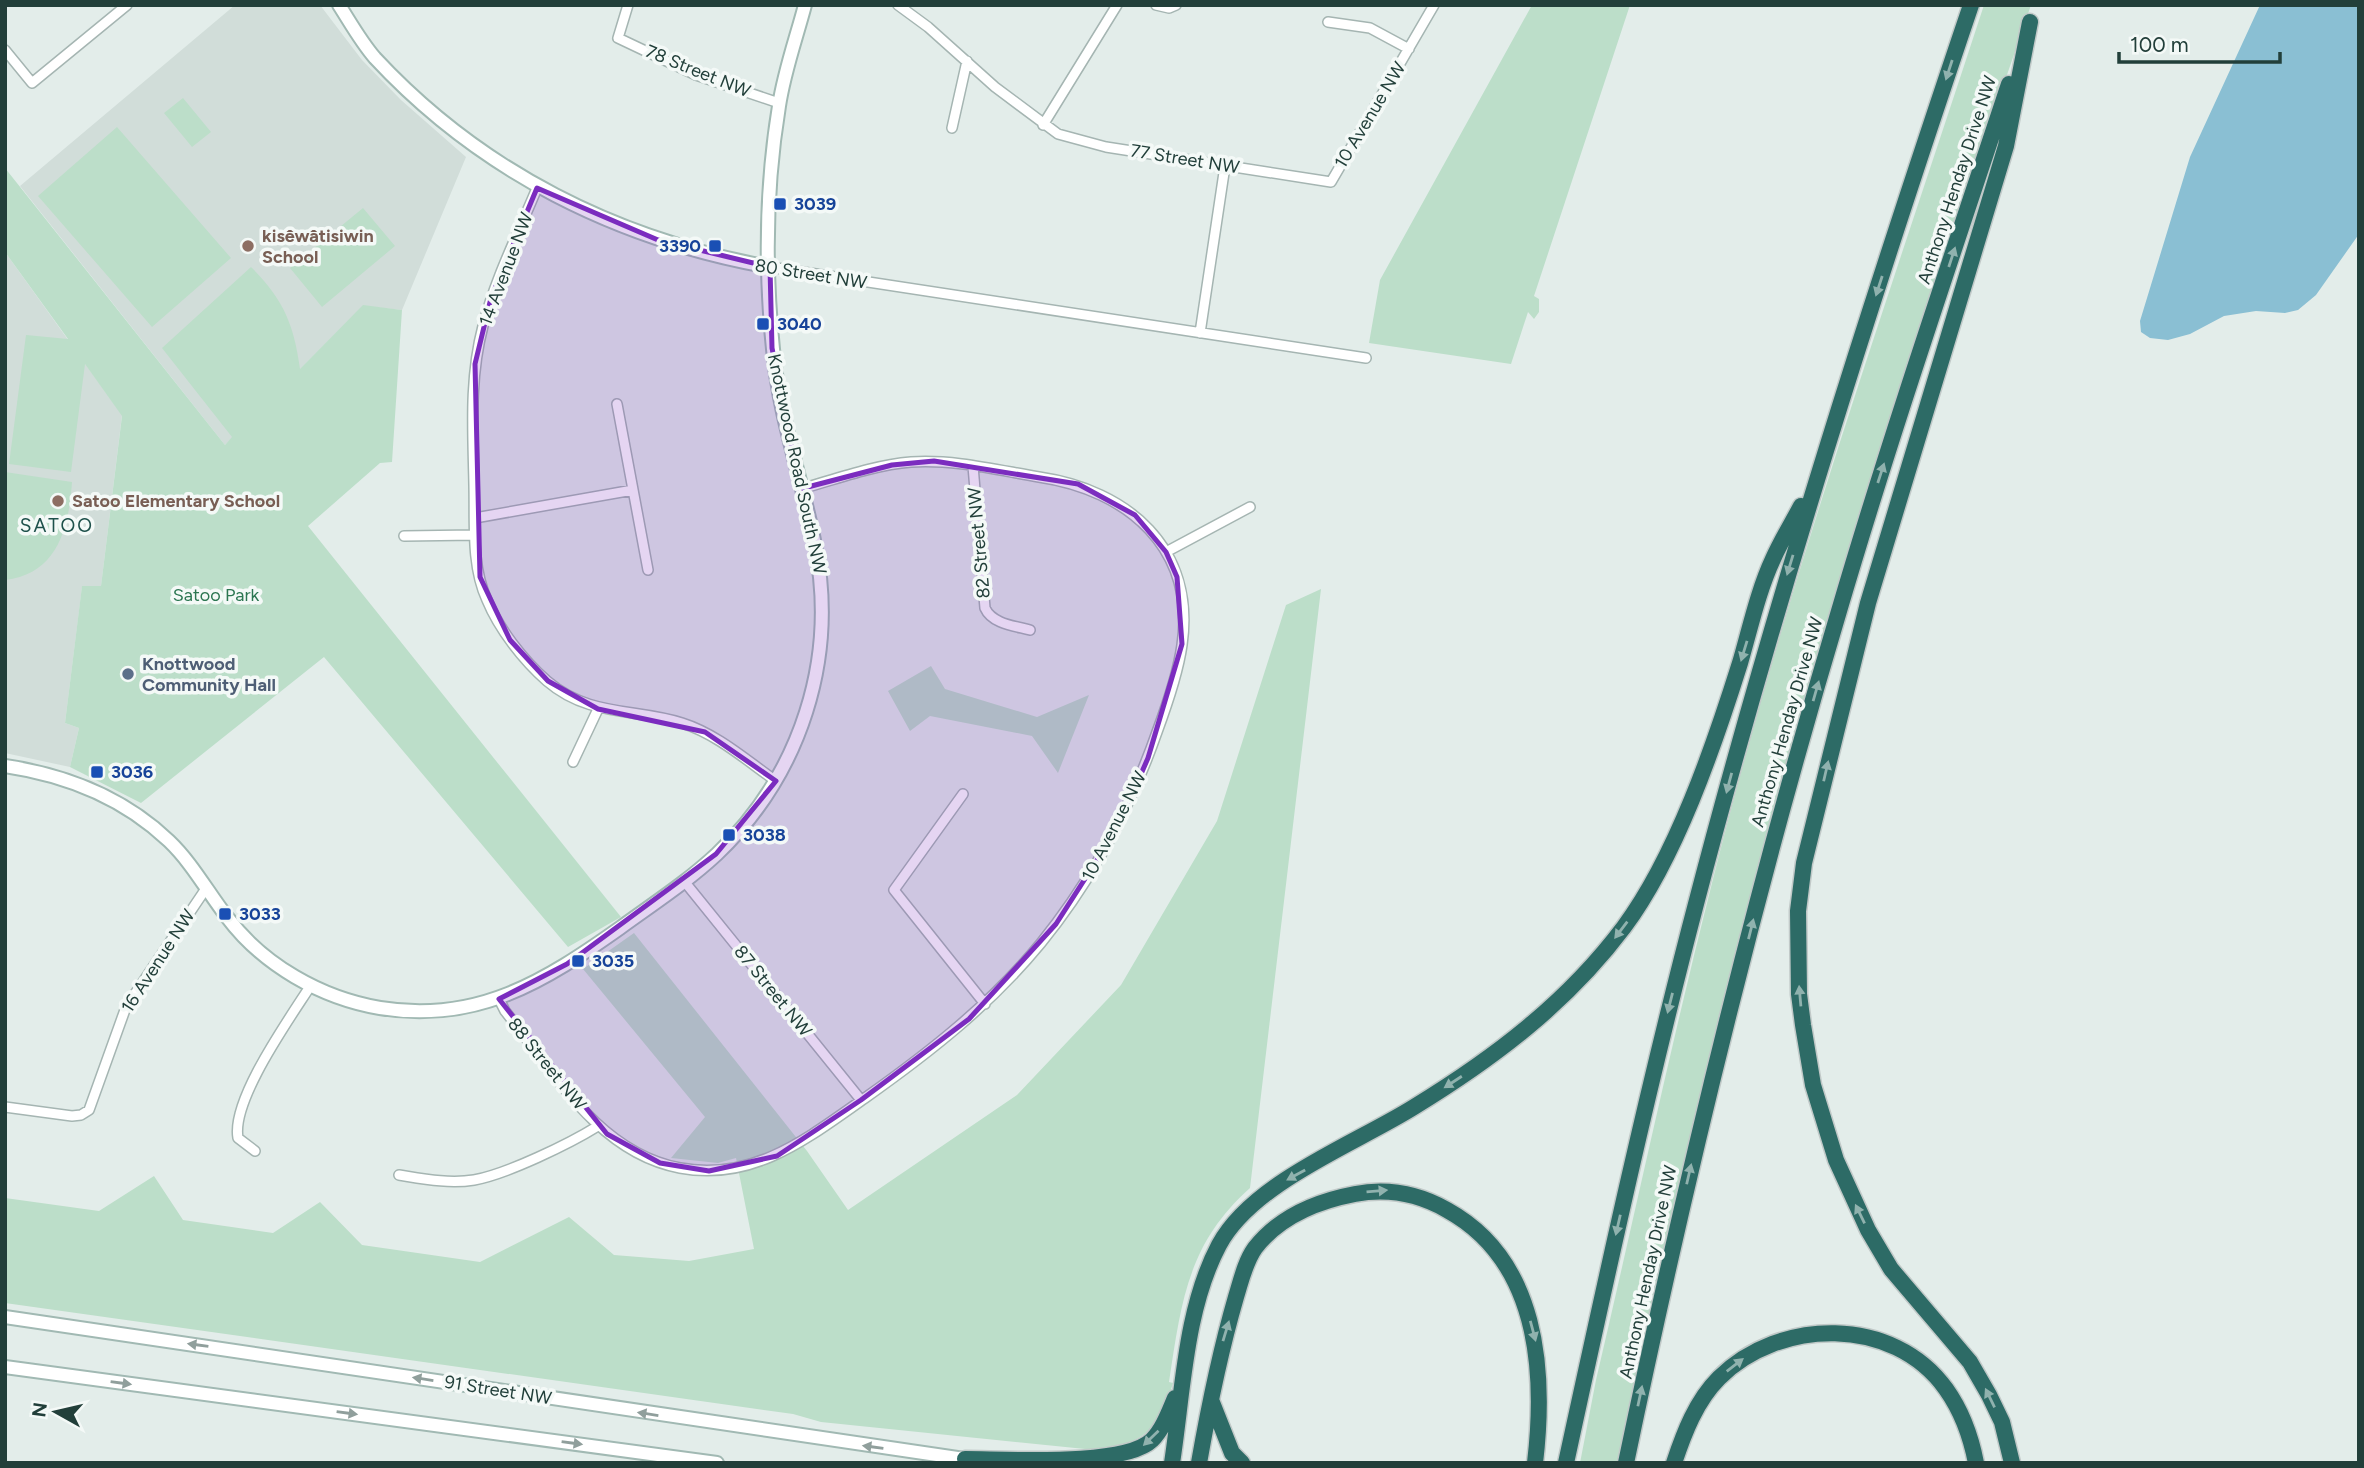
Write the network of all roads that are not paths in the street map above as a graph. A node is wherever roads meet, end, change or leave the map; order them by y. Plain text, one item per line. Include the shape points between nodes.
1 (127, 5) edge
2 (339, 5) edge
3 (628, 5) edge
4 (805, 5) edge
5 (898, 5) edge
6 (1116, 5) edge
7 (1156, 5) edge
8 (1176, 5) edge
9 (1434, 5) edge
10 (1971, 5) edge
11 (2035, 5) edge
12 (1328, 22) dead end
13 (2030, 22) junction
14 (1409, 49) junction
15 (5, 50) edge
16 (967, 61) junction
17 (779, 103) junction
18 (1043, 125) junction
19 (951, 128) dead end
20 (1225, 166) junction
21 (1331, 182) joint
22 (537, 188) junction
23 (769, 268) junction
24 (1200, 333) junction
25 (1366, 358) dead end
26 (617, 404) dead end
27 (973, 466) junction
28 (1817, 476) junction
29 (801, 489) junction
30 (633, 490) junction
31 (1250, 507) dead end
32 (475, 518) junction
33 (475, 535) junction
34 (404, 536) dead end
35 (1166, 552) junction
36 (648, 570) dead end
37 (1183, 618) joint
38 (1030, 630) dead end
39 (598, 709) junction
40 (573, 762) dead end
41 (5, 766) edge
42 (776, 781) junction
43 (963, 794) dead end
44 (684, 881) junction
45 (207, 887) junction
46 (311, 985) junction
47 (499, 999) junction
48 (985, 1004) junction
49 (861, 1100) junction
50 (5, 1107) edge
51 (598, 1126) junction
52 (255, 1151) dead end
53 (722, 1171) joint
54 (399, 1175) dead end
55 (5, 1317) edge
56 (1188, 1355) junction
57 (5, 1367) edge
58 (1211, 1398) junction
59 (965, 1459) junction
60 (717, 1463) edge
61 (991, 1463) edge
62 (1172, 1463) edge
63 (1199, 1463) edge
64 (1242, 1463) edge
65 (1535, 1463) edge
66 (1566, 1463) edge
67 (1626, 1463) edge
68 (1674, 1463) edge
69 (1976, 1463) edge
70 (2012, 1463) edge

1 - 15 street via 32,83
2 - 22 street, 80 Street NW via 374,57 431,110
3 - 17 street, 78 Street NW via 618,37 695,75
4 - 17 street, Knottwood Road South NW
5 - 16 street, 77 Street NW
6 - 18 street
7 - 8 street
9 - 14 street, 10 Avenue NW
10 -> 28 highway
11 - 13 highway, Anthony Henday Drive NW
12 - 14 street, 10 Avenue NW via 1370,29
67 -> 13 highway, Anthony Henday Drive NW via 1700,1129 1777,827 1876,489
70 -> 13 highway via 2001,1422 1970,1362 1891,1269 1836,1160 1813,1085 1803,1025 1798,911 1804,863 1861,629 2006,146
14 - 21 street, 10 Avenue NW
16 - 18 street, 77 Street NW
16 - 19 street
17 - 23 street, Knottwood Road South NW via 770,178
18 - 20 street, 77 Street NW via 1073,140
20 - 21 street, 77 Street NW
20 - 24 street
22 - 23 street, 80 Street NW via 658,240
22 - 32 street, 14 Avenue NW via 491,298 478,346 472,410
23 - 24 street, 80 Street NW
23 - 29 street, Knottwood Road South NW via 772,348
24 - 25 street, 80 Street NW
26 - 30 street
27 - 29 street, 82 Street NW via 904,463
27 - 35 street, 82 Street NW via 1066,481 1098,492 1135,515
27 - 38 street, 82 Street NW via 985,608 997,621
28 -> 56 highway via 1772,561 1682,820 1625,926 1559,1003 1502,1049 1414,1108 1273,1188 1245,1212 1220,1243 1204,1281
28 -> 66 highway via 1682,958
29 - 42 street, Knottwood Road South NW via 821,576 822,633 808,708
30 - 32 street
30 - 36 street
31 - 35 street
32 - 33 street, 14 Avenue NW
33 - 34 street
33 - 39 street, 14 Avenue NW via 486,600 510,640 548,681
35 - 37 street, 82 Street NW via 1181,592
37 - 48 street, 10 Avenue NW via 1180,655 1161,720 1117,829 1056,925
39 - 40 street
39 - 42 street via 679,722 705,732
41 - 45 street, Knottwood Road South NW via 58,777 116,802 167,839
42 - 44 street, Knottwood Road South NW via 746,823
43 - 48 street via 894,890
44 - 47 street, Knottwood Road South NW via 548,976
44 - 49 street, 87 Street NW
45 - 46 street, Knottwood Road South NW via 250,943
45 - 50 street, 16 Avenue NW via 126,1007 94,1100 84,1114
46 - 47 street, Knottwood Road South NW via 362,1004 398,1010 432,1011
46 - 52 street via 263,1060 239,1116 238,1138
47 - 51 street, 88 Street NW
48 - 49 street, 10 Avenue NW
49 - 53 street, 10 Avenue NW via 777,1156
51 - 53 street, 88 Street NW via 627,1148 660,1163
51 - 54 street, 88 Street NW via 486,1177 451,1182
59 -> 55 street, 91 Street NW
56 -> 59 highway via 1166,1420 1152,1440 1134,1452 1103,1457
56 - 62 highway
57 -> 60 street
58 - 63 highway
58 - 64 highway via 1232,1453
58 -> 65 highway via 1217,1359 1255,1249 1302,1210 1324,1200 1389,1190 1439,1205 1467,1220 1510,1269 1536,1343
59 - 61 street, 91 Street NW
68 -> 69 highway via 1699,1404 1741,1359 1801,1334 1832,1332 1862,1335 1919,1363 1945,1387 1960,1414

